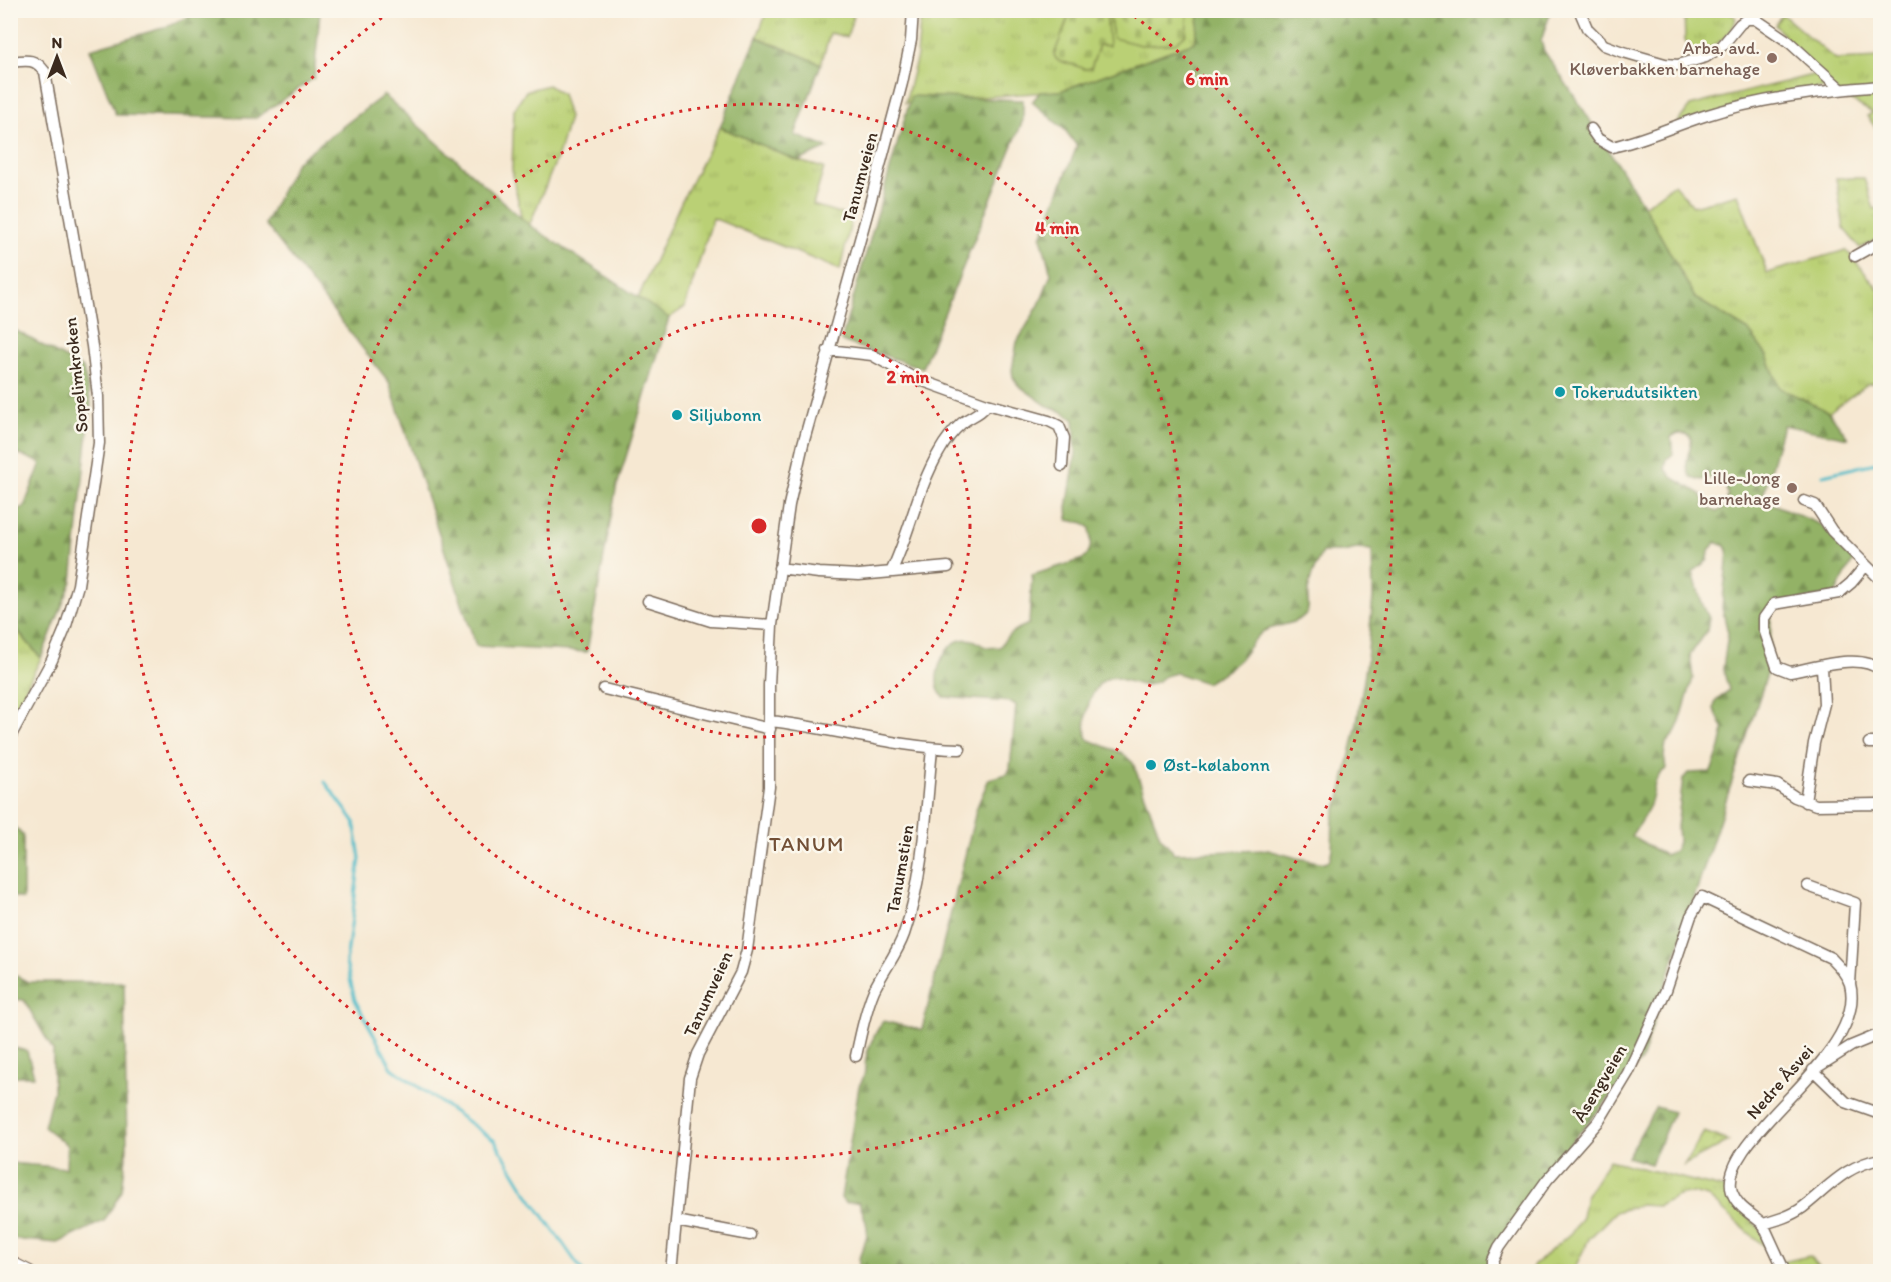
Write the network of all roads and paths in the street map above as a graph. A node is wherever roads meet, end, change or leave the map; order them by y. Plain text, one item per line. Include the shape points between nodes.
1 (913, 10) edge
2 (1581, 14) dead end
3 (10, 62) edge
4 (1881, 86) edge
5 (1841, 89) junction
6 (1591, 129) dead end
7 (1881, 242) edge
8 (1856, 256) dead end
9 (828, 350) junction
10 (987, 404) junction
11 (1062, 466) dead end
12 (1804, 501) dead end
13 (1866, 565) junction
14 (948, 567) dead end
15 (779, 568) junction
16 (891, 572) junction
17 (1881, 579) edge
18 (648, 601) dead end
19 (772, 625) junction
20 (1822, 667) junction
21 (1881, 670) edge
22 (604, 689) dead end
23 (770, 725) junction
24 (10, 737) edge
25 (932, 749) junction
26 (960, 749) dead end
27 (1749, 781) dead end
28 (1805, 802) junction
29 (1881, 808) edge
30 (1808, 886) dead end
31 (1850, 984) junction
32 (1881, 1034) edge
33 (856, 1056) dead end
34 (1813, 1070) junction
35 (1881, 1114) edge
36 (1881, 1159) edge
37 (676, 1221) junction
38 (1763, 1224) junction
39 (750, 1235) dead end
40 (10, 1262) edge
41 (1495, 1269) edge
42 (30, 1272) edge
43 (671, 1272) edge
44 (1785, 1272) edge

1 - 9 street, Tanumveien via 902,83
2 - 5 street via 1587,28 1604,45 1665,64 1706,57 1722,46 1740,24 1755,19 1789,42
3 - 24 street, Sopelimkroken via 33,61 45,72 92,346 99,443 78,585 65,628
4 - 5 street
5 - 6 street via 1712,114 1612,147
7 - 8 street
9 - 10 street via 872,355 912,377
9 - 15 street, Tanumveien via 797,465
10 - 11 street via 1059,426 1064,438
10 - 16 street via 952,433 939,452
12 - 13 street via 1815,505 1832,531
13 - 17 street
13 - 20 street via 1839,592 1774,604 1764,618 1777,667 1790,672
14 - 16 street
15 - 16 street via 859,575
15 - 19 street, Tanumveien
18 - 19 street via 711,621
19 - 23 street, Tanumveien
20 - 21 street via 1865,661
20 - 28 street via 1824,704
22 - 23 street
23 - 25 street via 796,724
23 - 37 street, Tanumveien via 770,782 747,950 741,972 698,1054 690,1078
25 - 26 street
25 - 33 street, Tanumstien via 912,908 904,935 874,990
27 - 28 street via 1777,785
28 - 29 street via 1877,804
30 - 31 street, Nedre Åsvei via 1855,903
31 - 34 street, Nedre Åsvei via 1850,1009 1842,1034
31 - 41 street, Åsengveien via 1831,958 1702,897 1691,916 1658,1008 1613,1100 1586,1138 1547,1180 1499,1247 1493,1260
32 - 34 street via 1851,1046
34 - 35 street via 1846,1102
34 - 38 street, Nedre Åsvei via 1733,1166 1730,1179 1737,1203
36 - 38 street via 1845,1172 1802,1208
37 - 39 street
37 - 43 street, Tanumveien
38 - 44 street
40 - 42 street

